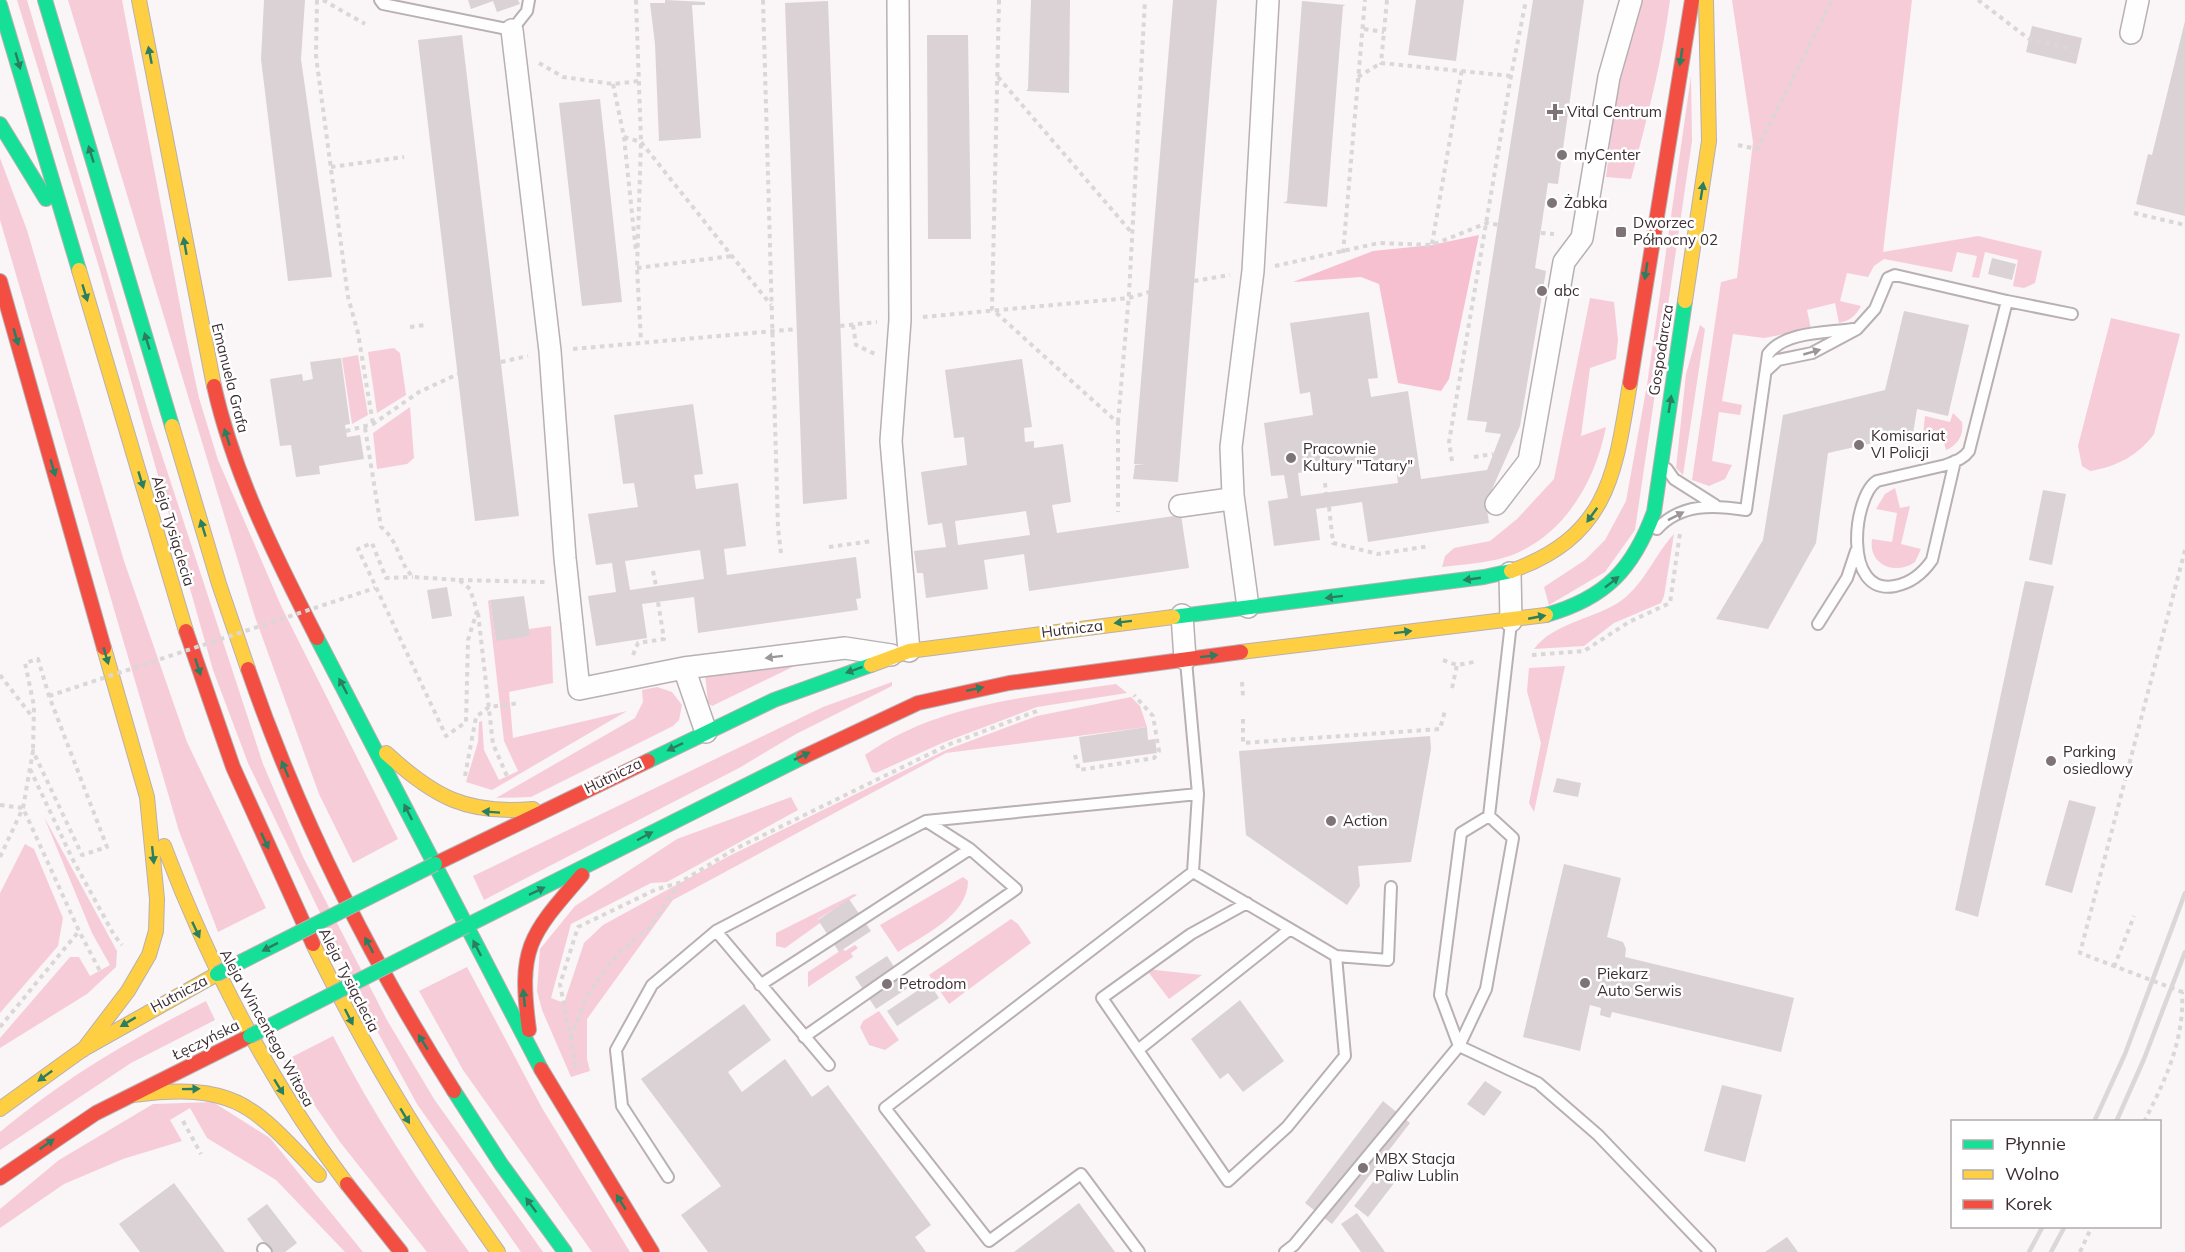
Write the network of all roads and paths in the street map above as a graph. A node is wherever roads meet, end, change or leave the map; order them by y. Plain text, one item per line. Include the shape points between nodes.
1 (45, 0) edge
2 (139, 0) edge
3 (317, 0) edge
4 (323, 0) edge
5 (380, 0) edge
6 (529, 0) edge
7 (636, 0) edge
8 (764, 0) edge
9 (898, 0) edge
10 (999, 0) edge
11 (1145, 0) edge
12 (1268, 0) edge
13 (1365, 0) edge
14 (1387, 0) edge
15 (1527, 0) edge
16 (1632, 0) edge
17 (1692, 0) edge
18 (1706, 0) edge
19 (1832, 0) edge
20 (1978, 0) edge
21 (2138, 0) edge
22 (0, 5) edge
23 (365, 24) dead end
24 (1363, 29) junction
25 (1384, 32) junction
26 (2131, 33) dead end
27 (513, 39) junction
28 (2071, 49) dead end
29 (1382, 63) junction
30 (1462, 69) junction
31 (997, 76) junction
32 (1511, 76) junction
33 (1358, 77) junction
34 (639, 81) junction
35 (613, 84) junction
36 (0, 124) edge
37 (624, 137) junction
38 (641, 142) junction
39 (1738, 145) dead end
40 (404, 157) dead end
41 (331, 167) junction
42 (2134, 213) dead end
43 (1487, 223) junction
44 (1499, 225) dead end
45 (2185, 225) edge
46 (1132, 233) junction
47 (69, 237) junction
48 (1432, 245) junction
49 (1343, 253) junction
50 (732, 256) junction
51 (637, 268) junction
52 (1253, 271) junction
53 (0, 280) edge
54 (1194, 281) dead end
55 (1149, 292) dead end
56 (1129, 298) junction
57 (2007, 300) junction
58 (772, 306) junction
59 (992, 309) junction
60 (2072, 314) dead end
61 (900, 320) junction
62 (425, 325) dead end
63 (853, 325) junction
64 (840, 326) dead end
65 (410, 327) dead end
66 (797, 329) dead end
67 (1857, 329) junction
68 (772, 331) junction
69 (641, 342) junction
70 (550, 351) junction
71 (501, 362) dead end
72 (897, 365) junction
73 (1766, 371) junction
74 (458, 374) dead end
75 (1118, 423) junction
76 (373, 424) junction
77 (365, 428) junction
78 (346, 431) dead end
79 (1493, 454) dead end
80 (1474, 457) dead end
81 (1452, 461) dead end
82 (1955, 461) junction
83 (1661, 462) junction
84 (1325, 483) dead end
85 (1326, 493) dead end
86 (1223, 500) dead end
87 (1496, 504) dead end
88 (1715, 505) junction
89 (1180, 506) dead end
90 (1329, 507) dead end
91 (1118, 512) dead end
92 (872, 541) dead end
93 (1645, 542) junction
94 (1430, 546) dead end
95 (829, 547) dead end
96 (1857, 548) junction
97 (2185, 550) edge
98 (781, 553) dead end
99 (653, 571) dead end
100 (1510, 573) junction
101 (413, 577) junction
102 (459, 580) junction
103 (568, 583) junction
104 (656, 586) dead end
105 (375, 588) junction
106 (658, 602) dead end
107 (1248, 607) junction
108 (477, 611) junction
109 (1182, 615) junction
110 (1511, 621) junction
111 (1818, 624) dead end
112 (902, 653) junction
113 (1185, 659) junction
114 (630, 661) dead end
115 (1457, 665) dead end
116 (684, 668) junction
117 (0, 675) edge
118 (1242, 680) dead end
119 (1452, 688) dead end
120 (1134, 694) dead end
121 (49, 696) junction
122 (1243, 696) dead end
123 (520, 703) dead end
124 (489, 707) junction
125 (1445, 711) dead end
126 (1243, 718) dead end
127 (35, 720) junction
128 (706, 732) junction
129 (370, 737) junction
130 (950, 744) dead end
131 (33, 751) junction
132 (1076, 755) dead end
133 (30, 768) junction
134 (507, 776) dead end
135 (464, 779) dead end
136 (1198, 794) junction
137 (147, 797) junction
138 (0, 805) edge
139 (549, 807) junction
140 (23, 808) junction
141 (1489, 816) junction
142 (926, 821) junction
143 (970, 849) junction
144 (0, 857) edge
145 (593, 863) junction
146 (435, 864) junction
147 (1193, 872) junction
148 (679, 883) junction
149 (1391, 887) dead end
150 (1246, 903) junction
151 (2134, 916) dead end
152 (466, 926) junction
153 (1290, 929) junction
154 (79, 931) junction
155 (716, 931) junction
156 (127, 950) dead end
157 (1336, 956) junction
158 (2114, 967) junction
159 (100, 971) dead end
160 (217, 974) junction
161 (560, 984) dead end
162 (760, 985) junction
163 (2183, 992) edge
164 (0, 1027) edge
165 (250, 1036) junction
166 (804, 1037) junction
167 (571, 1045) dead end
168 (1459, 1046) junction
169 (83, 1050) junction
170 (1138, 1050) junction
171 (533, 1056) junction
172 (829, 1065) dead end
173 (133, 1095) junction
174 (0, 1109) edge
175 (2145, 1120) edge
176 (183, 1122) dead end
177 (201, 1154) dead end
178 (668, 1177) dead end
179 (0, 1178) edge
180 (380, 1228) junction
181 (2092, 1228) edge
182 (401, 1252) edge
183 (498, 1252) edge
184 (565, 1252) edge
185 (652, 1252) edge
186 (1139, 1252) edge
187 (1285, 1252) edge
188 (1710, 1252) edge
189 (2080, 1252) edge

184 -> 1 street, Aleja Tysiąclecia via 501,1164 406,1016 320,848 274,744 249,674
129 -> 2 street, Emanuela Grafa via 284,572 221,417
3 - 41 path via 316,56
4 - 23 path
5 - 27 lane
6 - 27 lane
7 - 34 path
8 - 58 path
9 - 61 street
10 - 31 path
11 - 46 path
12 - 52 street
13 - 24 path
14 - 25 path
15 - 32 path
16 - 87 street via 1609,77 1582,238 1564,262 1530,461
17 -> 100 street, Gospodarcza via 1617,462 1598,508 1581,530 1560,549
83 -> 18 street, Gospodarcza via 1709,141
19 - 39 path via 1757,149
20 - 28 path via 2029,39
21 - 26 street
22 -> 47 street, Aleja Tysiąclecia
24 - 25 path
24 - 33 path
25 - 29 path
27 - 35 path via 563,77
27 - 70 street
29 - 30 path
29 - 33 path
30 - 32 path
30 - 48 path
31 - 46 path
31 - 59 path
32 - 43 path
33 - 49 path
34 - 35 path
34 - 38 path
35 - 37 path
36 - 47 street
37 - 38 path
37 - 51 path
38 - 50 path
38 - 51 path
40 - 41 path
41 - 76 path via 348,297
42 - 45 path
43 - 44 path
43 - 48 path
43 - 81 path via 1449,442
46 - 56 path
47 -> 183 street, Aleja Tysiąclecia via 212,711 241,788 365,1047 413,1130
48 - 49 path via 1379,243
49 - 52 path
50 - 51 path
50 - 58 path
51 - 69 path
52 - 54 path
52 - 107 street via 1231,447 1233,495
53 -> 137 street
55 - 56 path
56 - 59 path
56 - 75 path
57 - 60 lane
57 - 67 lane via 1895,275 1888,278 1875,309
57 - 82 lane via 1969,451
58 - 68 path
59 - 61 path
59 - 75 path
61 - 63 path
61 - 72 street
62 - 65 path
63 - 64 path
63 - 72 path via 856,345
66 - 68 path
73 -> 67 lane via 1778,360 1812,353
67 - 73 lane via 1779,344 1768,354
68 - 69 path
68 - 98 path
69 - 70 path
70 - 71 path
70 - 103 street
72 - 112 street via 891,441
73 - 88 lane via 1746,510
74 - 76 path via 419,392
75 - 91 path
76 - 77 path
77 - 78 path
77 - 101 path via 381,527 392,535 405,569
79 - 80 path
82 - 96 lane via 1870,485 1864,498
82 - 96 lane via 1932,560 1924,571 1901,585 1880,586 1863,574
83 - 88 lane via 1674,479
83 - 93 street, Gospodarcza
84 - 85 path
86 - 89 street
93 -> 88 lane via 1674,515
90 - 94 path via 1334,543 1378,555
92 - 95 path
110 -> 93 street, Gospodarcza via 1562,611 1589,598 1616,580
96 - 111 lane via 1847,578
97 - 158 path via 2080,953
99 - 104 path
100 -> 107 street, Hutnicza
100 - 110 street
101 - 102 path
101 - 105 path via 386,578 372,543 358,549
102 - 103 path
102 - 108 path via 470,589
103 - 116 street via 579,689
105 - 108 path via 447,736 466,722 468,640
105 - 121 path, bridge
106 - 114 path via 664,639 638,644
107 - 109 street, Hutnicza
108 - 124 path
109 -> 112 street, Hutnicza
109 - 113 street
113 -> 110 street
110 - 141 lane
112 -> 116 street via 845,648
112 -> 128 street, Hutnicza via 774,700
113 - 136 lane
145 -> 113 street via 759,777 918,703 976,688
115 - 119 path
116 - 128 street
117 - 127 path
118 - 122 path
120 - 132 path via 1153,717 1159,751 1154,759 1078,770
121 - 127 path via 38,659 25,663
121 - 131 path via 106,847 82,855
123 - 124 path
124 - 134 path via 492,744
124 - 135 path via 476,717
125 - 126 path via 1440,729 1243,743
127 - 131 path
128 -> 139 street, Hutnicza
139 -> 129 street via 506,813 458,805 441,798 408,774
146 -> 129 street, Emanuela Grafa
130 - 148 path via 735,849
131 - 133 path
133 - 140 path
133 - 156 path via 72,858 114,935
136 - 142 lane
136 - 147 lane
137 -> 160 street, Aleja Wincentego Witosa via 188,913
137 -> 169 street via 157,899 150,955
138 - 140 path
139 - 146 street, Hutnicza
140 - 144 path
140 - 154 path
141 - 168 lane via 1513,838 1486,988
141 - 168 lane via 1461,833 1440,995
142 - 143 lane
142 - 155 lane
143 - 162 lane
143 - 166 lane via 1016,889
152 -> 145 street
171 -> 145 street via 522,986 528,945 538,926
146 - 152 street
146 -> 160 street, Hutnicza, bridge
147 - 150 lane
147 - 186 lane via 885,1108 989,1241 1081,1174
148 - 161 path via 657,889 578,927
148 - 167 path via 650,927 623,948 605,969 585,1000
149 - 157 lane via 1388,960
150 - 153 lane
150 - 170 lane via 1191,934 1102,998
151 - 158 path
152 - 165 street, Łęczyńska, bridge
171 -> 152 street
153 - 157 lane
153 - 170 lane
154 - 159 path
154 - 164 path
155 - 162 lane
155 - 178 lane via 652,986 616,1050 622,1106
157 - 170 lane via 1345,1056 1287,1127 1228,1181
158 - 163 path
160 - 165 street, Aleja Wincentego Witosa
160 -> 169 street, Hutnicza
162 - 166 lane
163 - 175 path via 2182,1032
165 - 173 street, Łęczyńska
165 -> 180 street, Aleja Wincentego Witosa via 307,1130
166 - 172 lane
168 - 187 lane
168 - 188 lane via 1538,1083 1598,1135
169 -> 174 street
185 -> 171 street
179 -> 173 street, Łęczyńska via 60,1135
173 -> 180 street via 203,1089 246,1105 268,1122 333,1190
176 - 177 path
180 - 182 street, Aleja Wincentego Witosa
181 - 189 path

